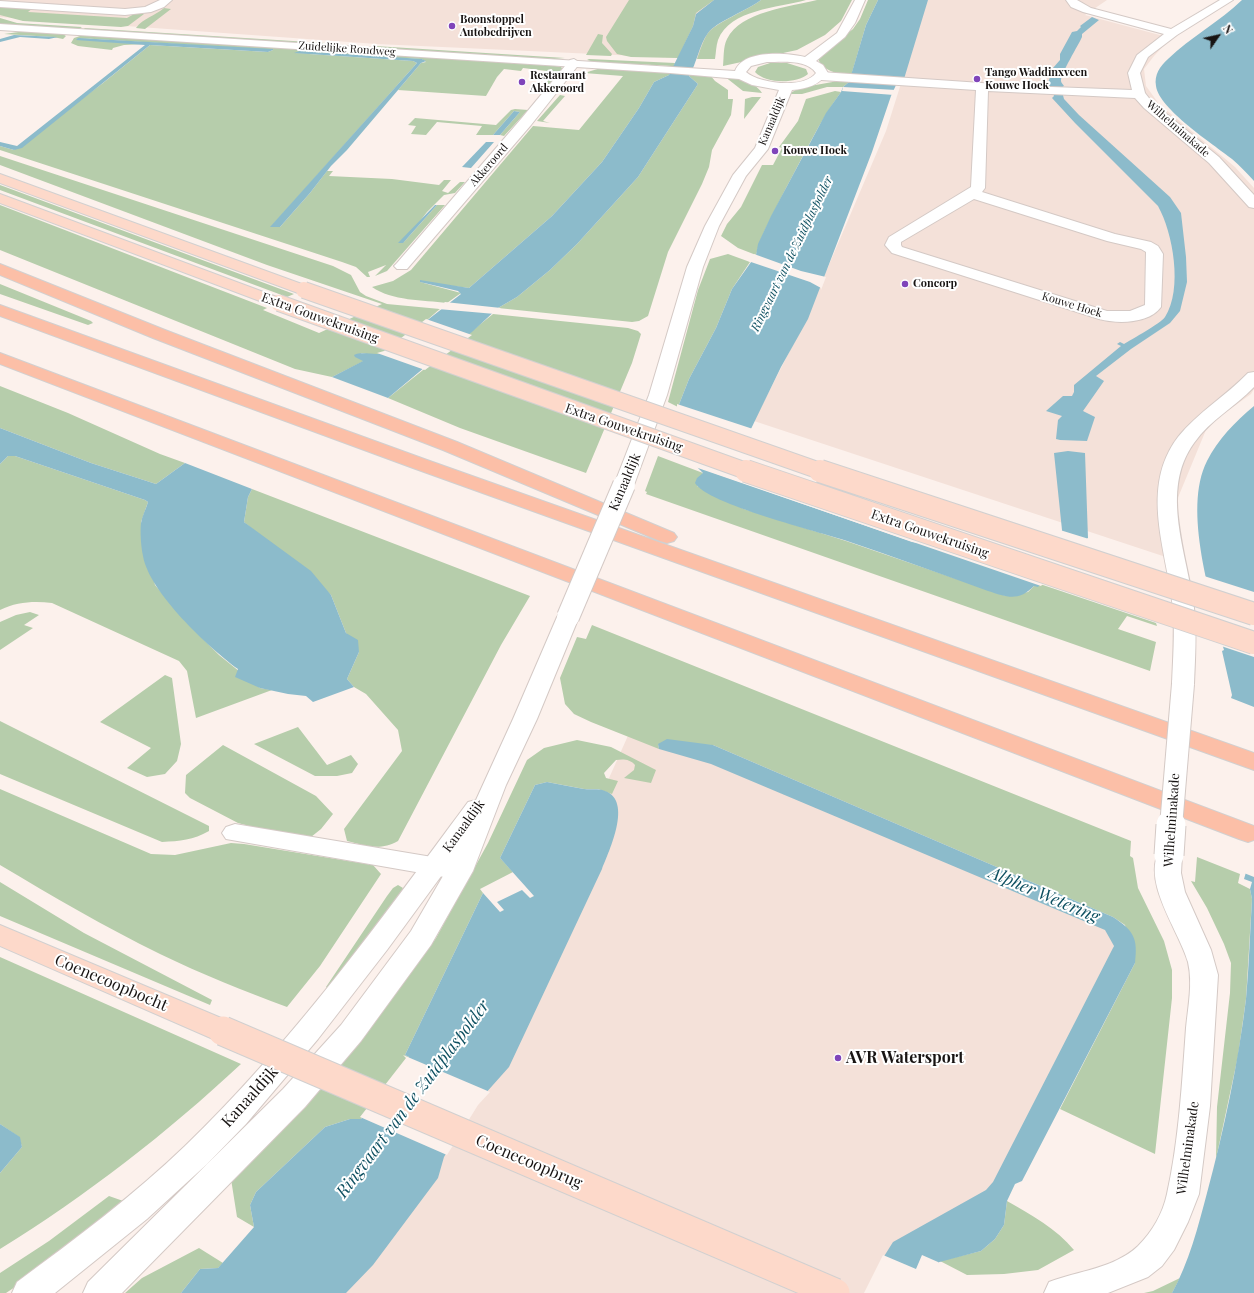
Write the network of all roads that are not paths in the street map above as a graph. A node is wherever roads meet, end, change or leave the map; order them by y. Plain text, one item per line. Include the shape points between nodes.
1 (167, 0) edge
2 (860, 0) edge
3 (1071, 0) edge
4 (1228, 0) edge
5 (0, 4) edge
6 (849, 23) junction
7 (0, 27) edge
8 (1173, 33) junction
9 (785, 58) junction
10 (807, 62) junction
11 (574, 63) junction
12 (741, 71) junction
13 (821, 76) junction
14 (787, 86) junction
15 (982, 88) junction
16 (1140, 94) junction
17 (749, 146) dead end
18 (740, 175) junction
19 (0, 178) edge
20 (972, 194) junction
21 (0, 198) edge
22 (1254, 204) edge
23 (402, 266) dead end
24 (0, 269) edge
25 (0, 310) edge
26 (0, 358) edge
27 (1254, 378) edge
28 (1254, 614) edge
29 (902, 636) junction
30 (1254, 643) edge
31 (1254, 762) edge
32 (235, 833) dead end
33 (1248, 833) dead end
34 (447, 869) junction
35 (0, 935) edge
36 (223, 1031) joint
37 (29, 1293) edge
38 (100, 1293) edge
39 (835, 1293) edge
40 (1060, 1293) edge

1 - 5 street via 147,10 125,12
2 - 6 street
3 - 8 street via 1075,5 1094,12
4 - 8 street, Wilhelminakade
6 - 9 street
6 - 10 street via 841,35
7 - 11 street, Zuidelijke Rondweg
8 - 16 street, Wilhelminakade via 1143,55 1134,73
9 - 10 street
9 - 12 street via 748,62
10 - 13 street via 818,67
11 - 12 street, Zuidelijke Rondweg
11 - 23 street, Akkeroord
12 - 14 street via 767,90
13 - 14 street via 806,84
13 - 15 street
14 - 18 street, Kanaaldijk via 761,150
15 - 16 street
15 - 20 street via 978,188
16 - 22 street, Wilhelminakade via 1163,119 1214,160
17 - 18 street, Kanaaldijk
18 - 34 street, Kanaaldijk, bridge via 712,226 695,267 658,395 624,485 525,719 494,785
19 - 28 main road, Extra Gouwekruising, bridge via 304,290 790,461
20 - 20 street, Kouwe Hoek via 894,240 893,245 897,250 1105,316 1138,315 1148,312 1153,307 1153,249
21 - 30 main road, Extra Gouwekruising, bridge via 491,381 777,482
24 - 29 highway via 166,337 450,446
25 - 29 highway via 420,464
26 - 33 highway
27 - 40 street, Wilhelminakade, bridge via 1194,431 1179,451 1171,476 1168,522 1182,597 1183,684 1168,871 1171,888 1200,954 1204,976 1194,1118 1183,1194 1179,1208 1160,1244 1142,1262
29 - 31 highway
32 - 34 street, Kanaaldijk
34 - 37 street, Kanaaldijk via 394,922 322,1013 230,1120 144,1202
34 - 38 street, Kanaaldijk via 421,938 342,1043 268,1126
35 - 36 main road, Coenecoopbocht
36 - 39 main road, Coenecoopbrug, bridge

